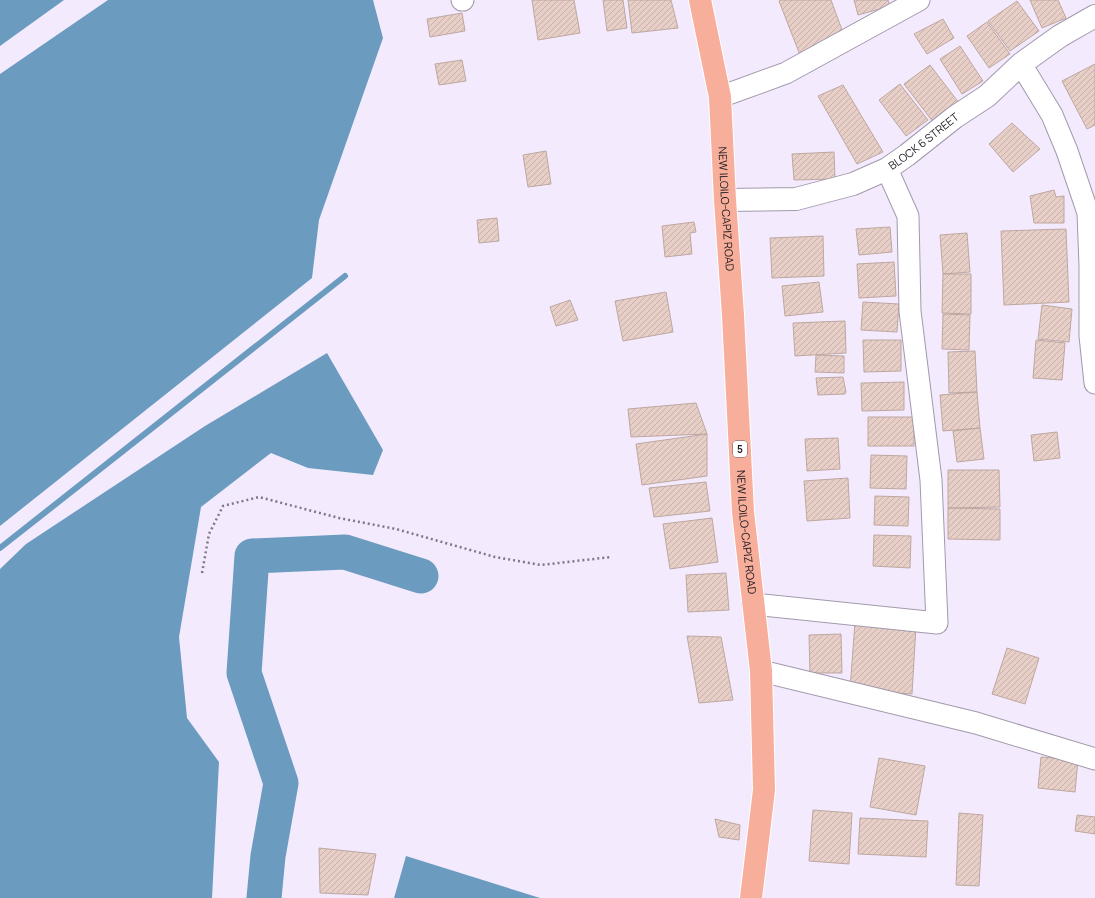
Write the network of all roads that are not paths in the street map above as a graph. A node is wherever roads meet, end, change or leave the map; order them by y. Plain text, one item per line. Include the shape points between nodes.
1 (700, 0) edge
2 (919, 0) edge
3 (1095, 16) edge
4 (1021, 64) junction
5 (720, 97) junction
6 (887, 169) junction
7 (725, 200) junction
8 (1095, 383) edge
9 (753, 604) junction
10 (761, 671) junction
11 (1095, 759) edge
12 (751, 898) edge

1 - 5 highway, NEW ILOILO-CAPIZ ROAD / 5
2 - 5 street via 786,73
3 - 4 street, BLOCK 6 STREET via 1060,36
4 - 6 street, BLOCK 6 STREET via 987,96
4 - 8 street via 1052,115 1068,151 1088,213 1090,336
5 - 7 highway, NEW ILOILO-CAPIZ ROAD / 5
6 - 7 street, BLOCK 6 STREET via 854,184 796,199
6 - 9 street via 908,216 910,311 931,480 937,623
7 - 9 highway, NEW ILOILO-CAPIZ ROAD / 5 via 743,512
9 - 10 highway, NEW ILOILO-CAPIZ ROAD / 5
10 - 11 street via 976,723
10 - 12 highway, NEW ILOILO-CAPIZ ROAD / 5 via 764,790

